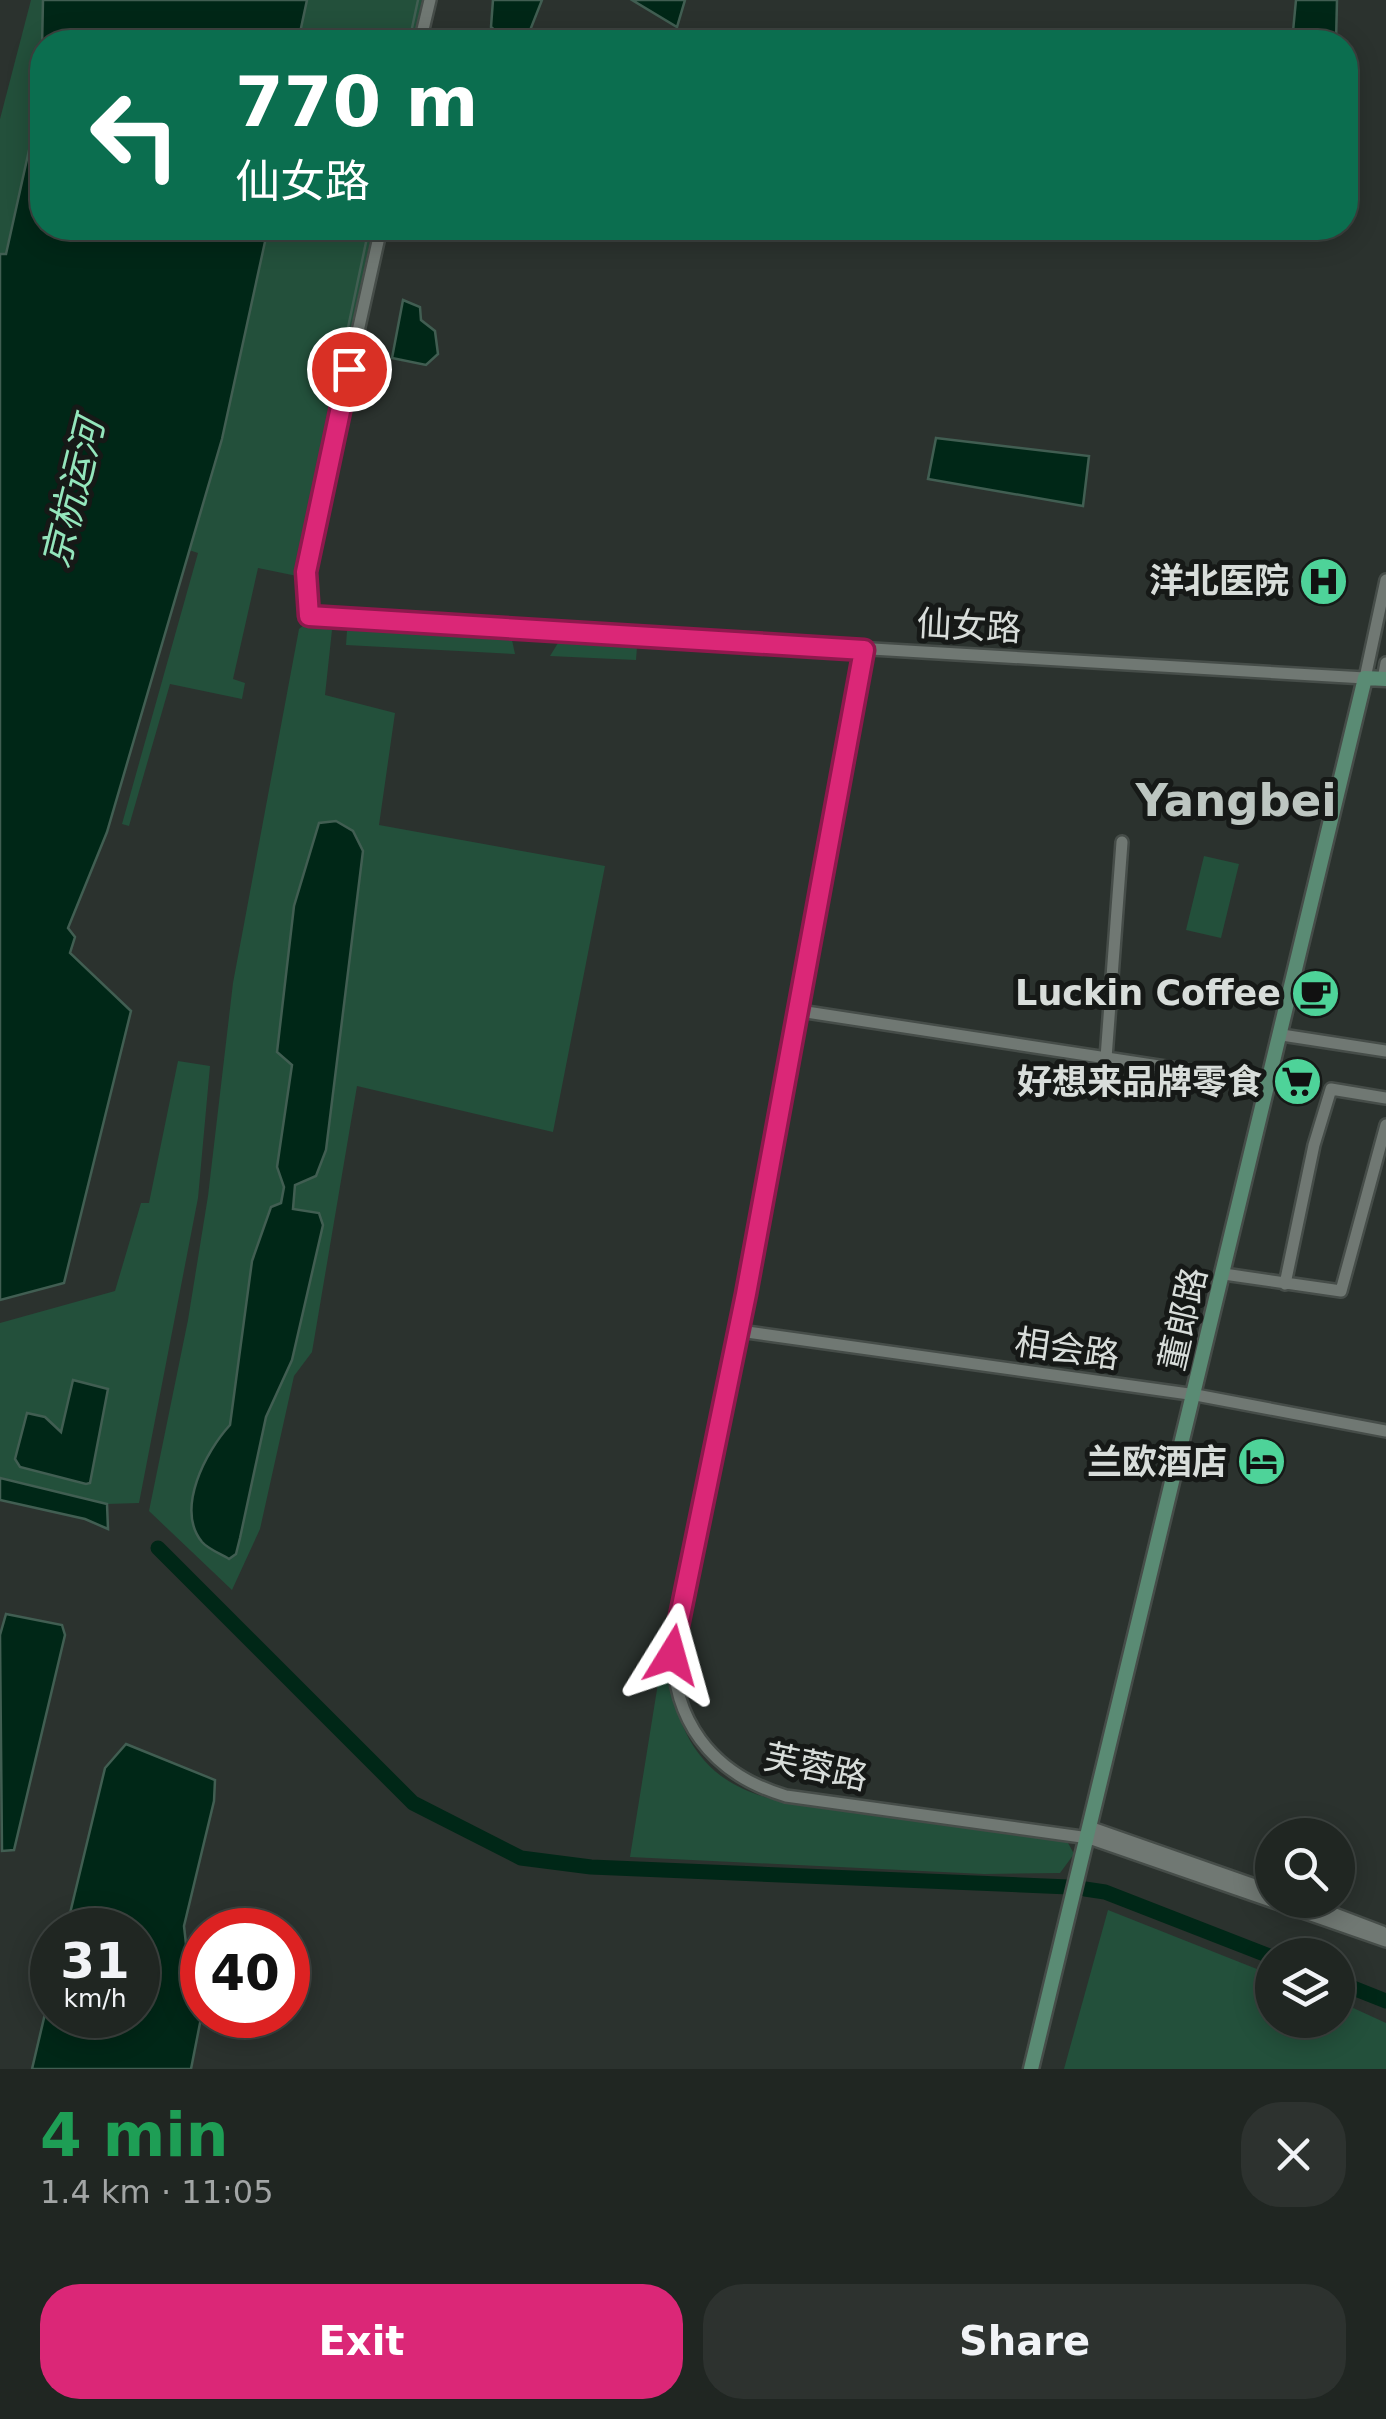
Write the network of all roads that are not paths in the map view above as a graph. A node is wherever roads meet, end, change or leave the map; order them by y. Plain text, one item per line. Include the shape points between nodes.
1 (430, 0) edge
2 (423, 30) edge
3 (377, 240) edge
4 (1386, 580) edge
5 (864, 650) junction
6 (1385, 673) edge
7 (1364, 678) junction
8 (1122, 842) dead end
9 (800, 1011) junction
10 (1282, 1035) junction
11 (1386, 1052) edge
12 (1106, 1058) junction
13 (1270, 1083) junction
14 (1386, 1098) edge
15 (1386, 1125) edge
16 (1224, 1274) junction
17 (1285, 1284) junction
18 (740, 1331) junction
19 (1196, 1395) junction
20 (1386, 1430) edge
21 (1090, 1833) junction
22 (1255, 1886) edge
23 (1341, 1918) edge
24 (1386, 1937) edge
25 (1031, 2069) edge

1 - 2 street
3 - 5 street, 仙女路 via 310,546 309,616
4 - 7 street, 董郎路
5 - 7 street, 仙女路
5 - 9 street, 芙蓉路
6 - 7 main road, 仙女路
7 - 10 main road, 董郎路
8 - 12 street
9 - 12 street
9 - 18 street, 芙蓉路
10 - 11 street
10 - 13 main road, 董郎路
12 - 13 street
13 - 16 main road, 董郎路
14 - 17 street via 1331,1090
15 - 17 street via 1343,1288
16 - 17 street
16 - 19 main road, 董郎路
18 - 19 street, 相会路
18 - 21 street, 芙蓉路 via 673,1640 674,1683 700,1742 726,1770 786,1796
19 - 20 street, 相会路
19 - 21 main road, 董郎路
21 - 22 street
21 - 24 street
21 - 25 main road, 董郎路
23 - 24 street

